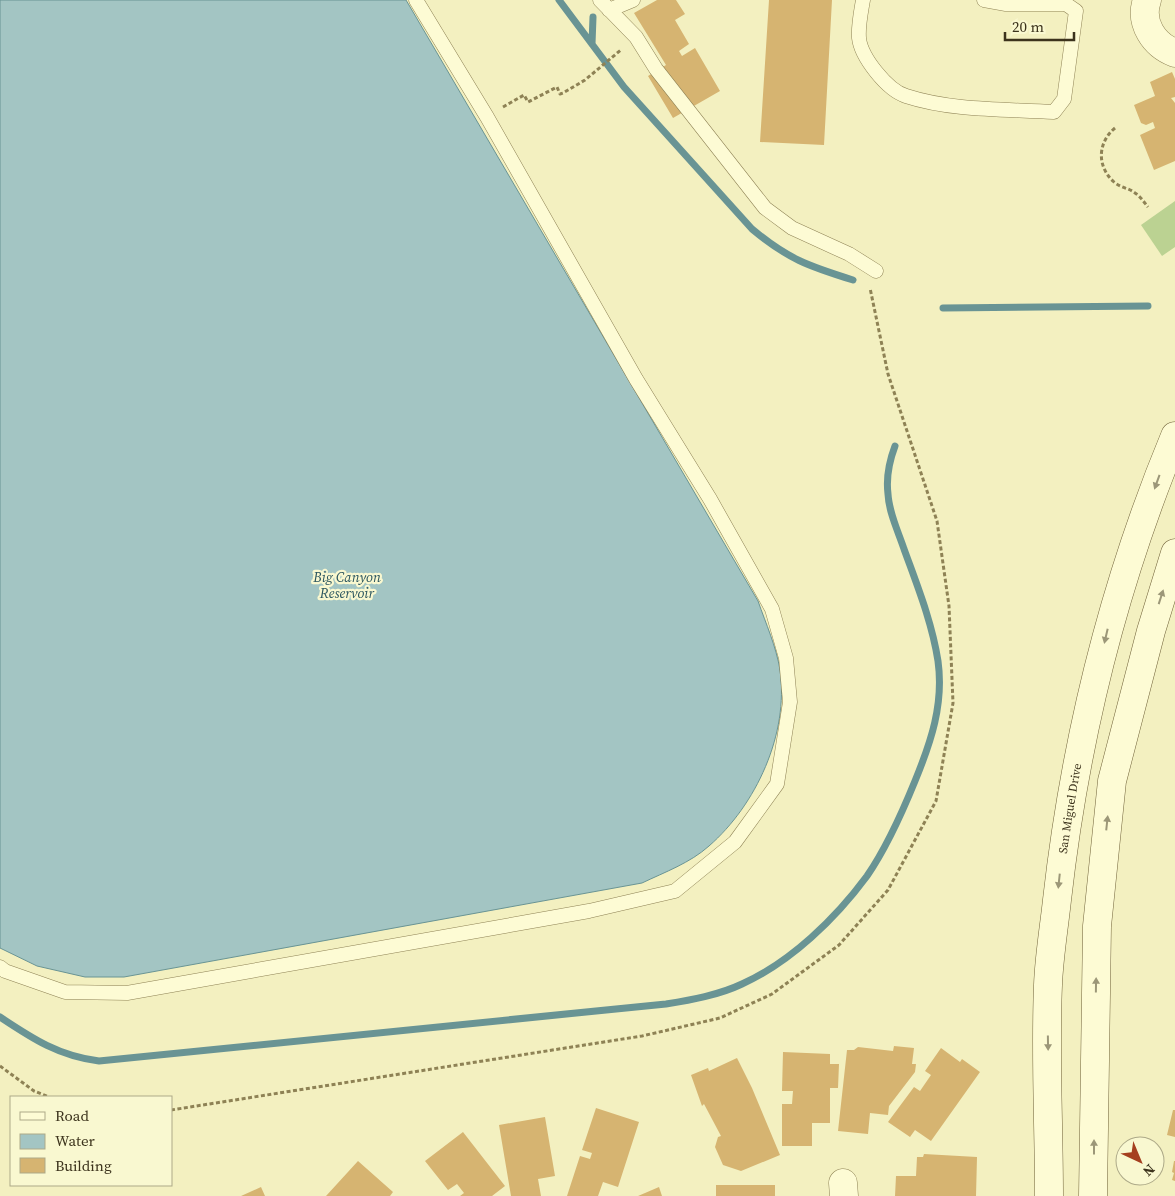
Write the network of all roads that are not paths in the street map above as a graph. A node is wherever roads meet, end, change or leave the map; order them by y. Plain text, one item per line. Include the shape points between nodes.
1 (416, 0) edge
2 (633, 0) edge
3 (863, 0) edge
4 (984, 0) edge
5 (1147, 0) edge
6 (604, 5) edge
7 (1175, 53) edge
8 (871, 268) road end
9 (1175, 436) edge
10 (1175, 553) edge
11 (0, 967) edge
12 (1049, 1196) edge
13 (1093, 1196) edge

1 - 11 lane via 772,609 786,658 790,702 777,784 735,842 675,891 588,911 127,993 66,992
2 - 6 lane
3 - 4 lane via 859,39 866,60 884,80 904,95 946,105 1054,112 1064,99 1076,11 1066,4 1006,4
5 - 7 main road via 1145,17 1148,30 1155,41
6 - 8 lane via 636,37 656,69 765,208 792,228 849,254
9 -> 12 main road, San Miguel Drive via 1108,625 1083,732 1064,841 1048,985
13 -> 10 main road via 1097,926 1112,781

